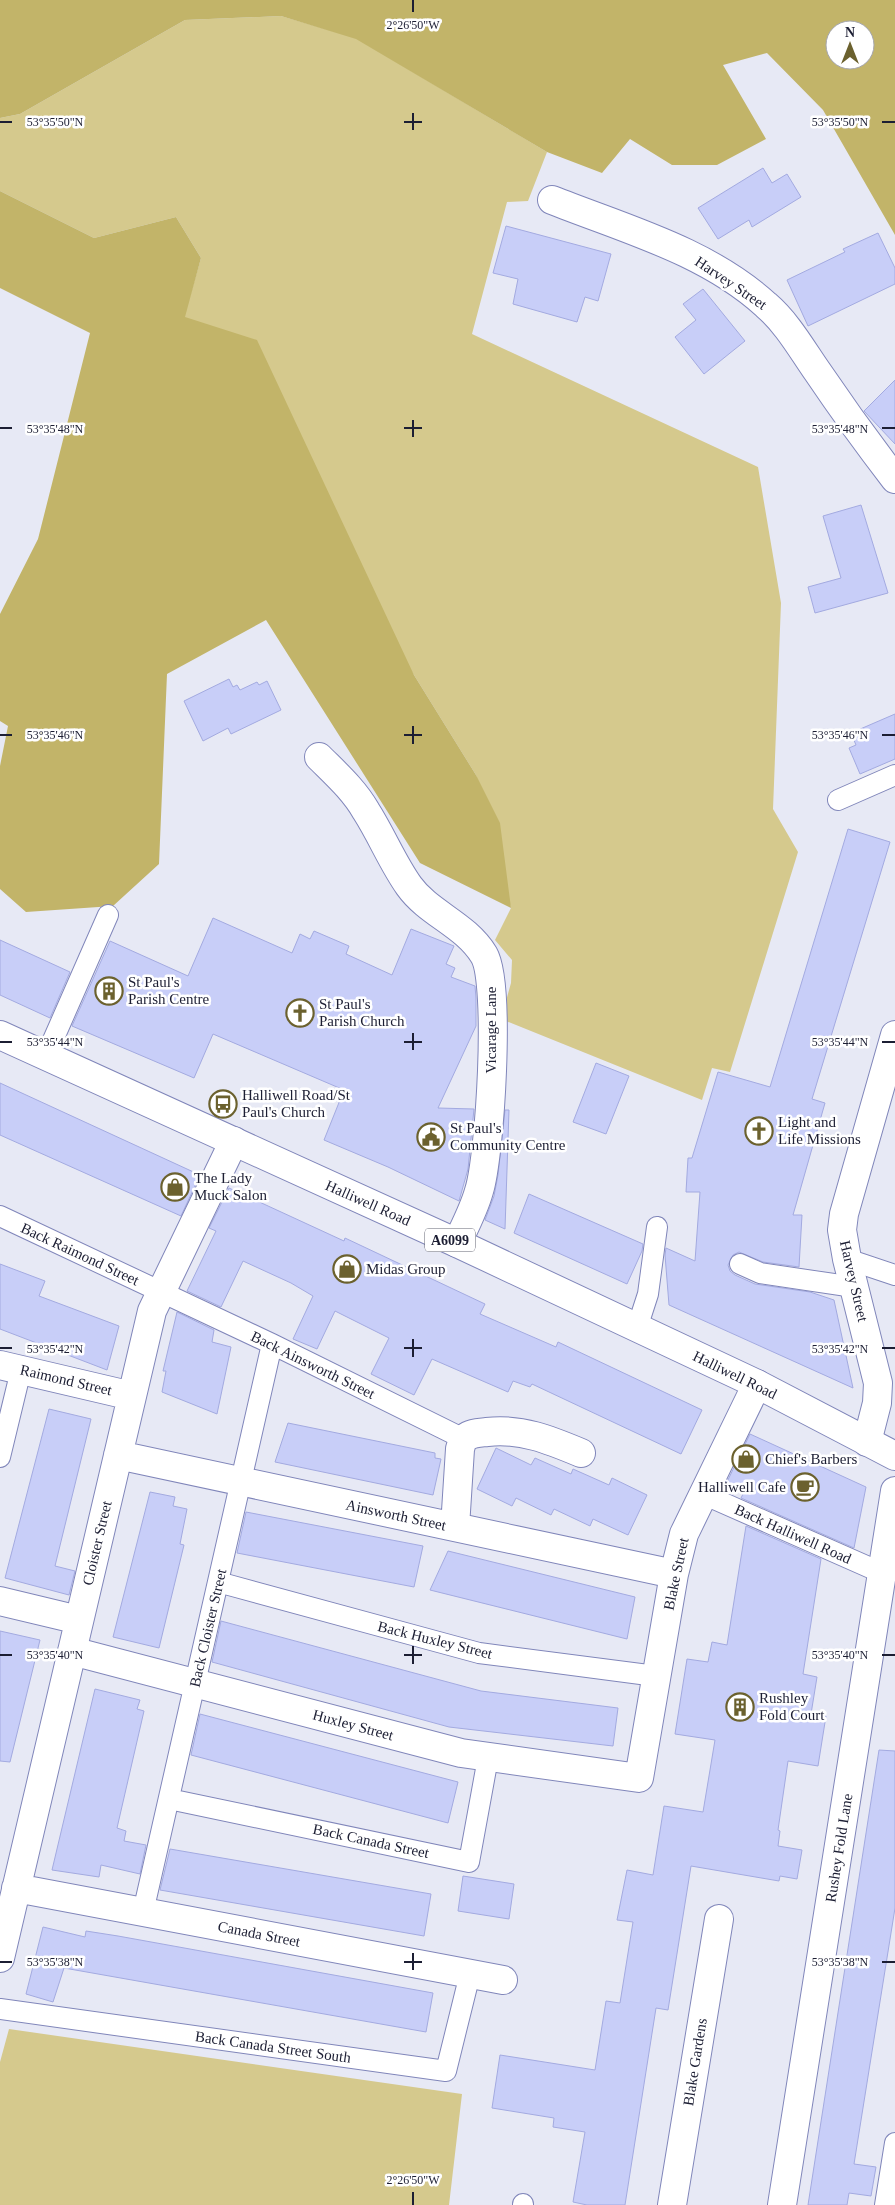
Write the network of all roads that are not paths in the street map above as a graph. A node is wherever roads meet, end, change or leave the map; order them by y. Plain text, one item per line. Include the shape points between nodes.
1 (552, 200) dead end
2 (895, 479) edge
3 (319, 757) dead end
4 (895, 775) edge
5 (838, 800) dead end
6 (108, 915) dead end
7 (0, 1035) edge
8 (895, 1035) edge
9 (46, 1056) junction
10 (234, 1141) junction
11 (0, 1216) edge
12 (657, 1227) dead end
13 (457, 1243) junction
14 (847, 1259) junction
15 (740, 1264) dead end
16 (895, 1275) edge
17 (854, 1287) junction
18 (161, 1292) junction
19 (637, 1328) junction
20 (272, 1344) junction
21 (10, 1367) edge
22 (757, 1384) junction
23 (132, 1396) junction
24 (464, 1439) junction
25 (867, 1442) junction
26 (581, 1453) dead end
27 (118, 1455) junction
28 (895, 1456) edge
29 (0, 1457) edge
30 (241, 1482) junction
31 (895, 1491) edge
32 (703, 1494) junction
33 (455, 1527) junction
34 (674, 1574) junction
35 (218, 1582) junction
36 (886, 1590) edge
37 (0, 1601) edge
38 (79, 1620) junction
39 (72, 1651) junction
40 (656, 1676) junction
41 (196, 1683) junction
42 (488, 1758) junction
43 (639, 1778) joint
44 (169, 1799) junction
45 (16, 1888) junction
46 (143, 1912) junction
47 (5, 1917) edge
48 (719, 1919) dead end
49 (0, 1958) edge
50 (470, 1974) junction
51 (503, 1980) dead end
52 (0, 2010) edge
53 (895, 2144) edge
54 (672, 2205) edge
55 (782, 2205) edge
56 (886, 2205) edge

1 - 2 street, Harvey Street via 687,253 766,304 783,322
3 - 13 street, Vicarage Lane via 349,786 396,868 415,894 470,935 485,956 492,985 493,1049 484,1166 479,1192
4 - 5 lane
6 - 9 lane
7 - 9 street, Halliwell Road / A6099
8 - 14 street, Harvey Street via 844,1214 842,1230
9 - 10 street, Halliwell Road / A6099
10 - 13 street, Halliwell Road / A6099
10 - 18 street, Cloister Street
11 - 18 lane, Back Raimond Street
12 - 19 lane via 648,1294
13 - 19 street, Halliwell Road / A6099
14 - 16 lane
14 - 17 street, Harvey Street
15 - 17 lane via 760,1273
17 - 25 street, Harvey Street via 878,1383 877,1403
18 - 20 lane, Back Ainsworth Street
18 - 23 street, Cloister Street via 152,1311
19 - 22 street, Halliwell Road / A6099
20 - 24 lane, Back Ainsworth Street
20 - 30 lane, Back Cloister Street
21 - 23 street, Raimond Street
21 - 29 lane
22 - 25 street, Halliwell Road / A6099
22 - 32 street, Blake Street
23 - 27 street, Cloister Street
24 - 26 street via 473,1433 524,1432
24 - 33 street via 460,1449
25 - 28 street, Halliwell Road / A6099
27 - 30 street, Ainsworth Street
27 - 38 street, Cloister Street
30 - 33 street, Ainsworth Street
30 - 35 lane, Back Cloister Street
31 - 36 street, Rushey Fold Lane
32 - 34 street, Blake Street via 684,1534
32 - 36 lane, Back Halliwell Road
33 - 34 street, Ainsworth Street
34 - 40 street, Blake Street
35 - 40 lane, Back Huxley Street via 479,1653
35 - 41 lane, Back Cloister Street
36 - 55 street, Rushey Fold Lane
37 - 38 street
38 - 39 street, Cloister Street
39 - 41 street, Huxley Street
39 - 45 street, Cloister Street
40 - 43 street, Blake Street
41 - 42 street, Huxley Street
41 - 44 lane, Back Cloister Street
42 - 43 street, Huxley Street
42 - 44 lane, Back Canada Street via 469,1862
44 - 46 lane, Back Cloister Street
45 - 46 street, Canada Street
45 - 47 street, Cloister Street
46 - 50 street, Canada Street
47 - 49 street, Cloister Street
48 - 54 street, Blake Gardens
50 - 51 street, Canada Street
50 - 52 lane, Back Canada Street South via 446,2071
53 - 56 lane

